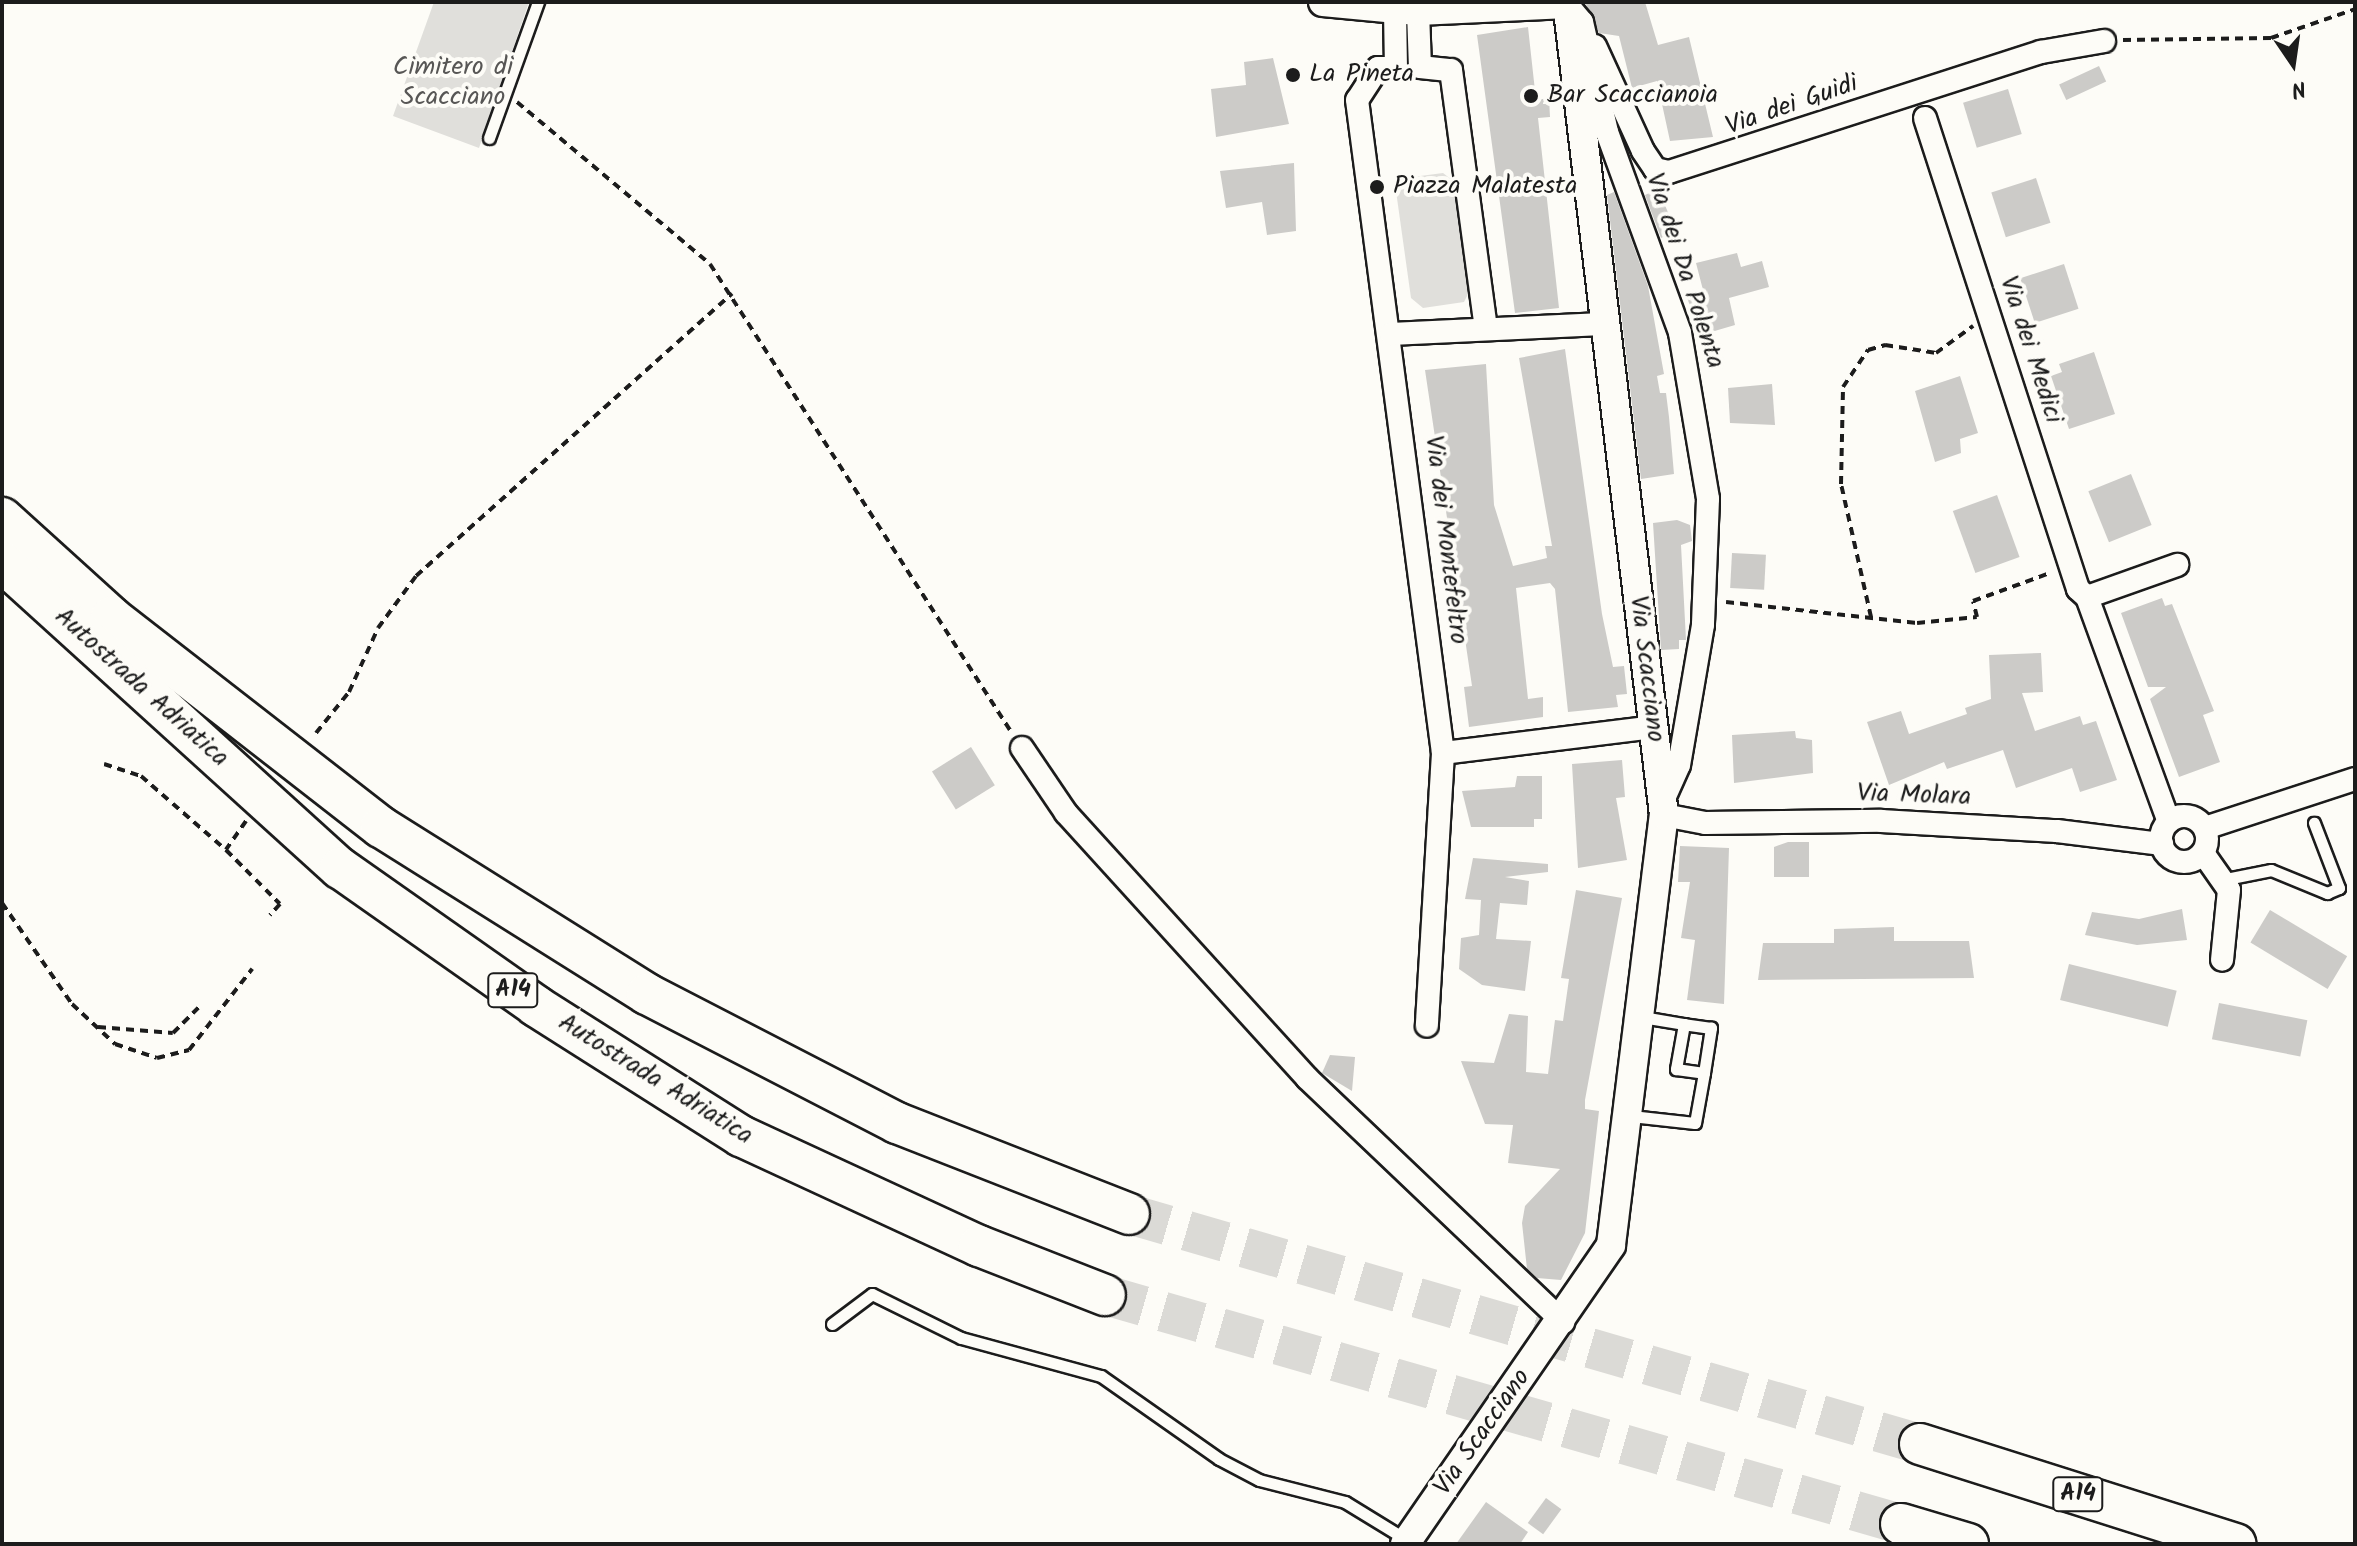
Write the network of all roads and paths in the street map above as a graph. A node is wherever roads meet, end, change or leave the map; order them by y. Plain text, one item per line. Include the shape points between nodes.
1 (538, 2) edge
2 (1323, 2) edge
3 (1572, 9) edge
4 (2355, 9) edge
5 (1406, 11) junction
6 (2104, 41) joint
7 (505, 93) junction
8 (1925, 118) dead end
9 (489, 138) dead end
10 (732, 293) junction
11 (1990, 320) junction
12 (1602, 324) junction
13 (1486, 329) junction
14 (1391, 334) junction
15 (2, 518) edge
16 (2, 562) edge
17 (2177, 565) dead end
18 (2070, 566) junction
19 (2087, 597) junction
20 (1704, 599) junction
21 (1871, 617) junction
22 (1654, 727) junction
23 (316, 733) dead end
24 (1022, 748) joint
25 (1443, 753) junction
26 (104, 764) dead end
27 (2355, 779) edge
28 (1663, 808) junction
29 (246, 821) dead end
30 (2169, 822) junction
31 (2314, 823) dead end
32 (2205, 828) junction
33 (2162, 844) junction
34 (226, 850) junction
35 (2203, 853) junction
36 (2226, 879) junction
37 (2, 903) edge
38 (270, 915) dead end
39 (2222, 960) dead end
40 (252, 969) dead end
41 (202, 1004) dead end
42 (1642, 1017) junction
43 (1684, 1024) junction
44 (1427, 1026) dead end
45 (96, 1027) junction
46 (1704, 1073) junction
47 (1631, 1116) junction
48 (1129, 1214) tunnel mouth
49 (1105, 1295) tunnel mouth
50 (1563, 1322) junction
51 (832, 1324) dead end
52 (1920, 1444) tunnel mouth
53 (1901, 1524) tunnel mouth
54 (1406, 1542) edge
55 (1968, 1544) edge
56 (2236, 1544) edge

1 - 7 lane
2 - 5 street
3 - 5 street
3 - 6 street, Via dei Guidi via 1643,151 1655,169 1669,172 2041,52
3 - 12 street, Via Scacciano
3 - 20 street, Via dei Da Polenta via 1607,132 1693,387 1708,499
4 - 6 path via 2271,38
5 - 13 street via 1420,67 1451,70
5 - 14 street via 1396,68 1378,68 1357,100
7 - 9 lane
7 - 10 path via 606,170 710,264
8 - 11 street, Via dei Medici
10 - 23 path via 416,576 378,628 349,692
10 - 24 path
11 - 18 street, Via dei Medici
11 - 21 path via 1958,332 1936,353 1885,345 1868,350 1843,387 1838,458
12 - 13 street
12 - 22 street, Via Scacciano
13 - 14 street
14 - 25 street, Via dei Montefeltro
15 - 48 highway, Autostrada Adriatica / A14 via 111,617 381,827 647,994 897,1123
16 - 49 highway, Autostrada Adriatica / A14 via 340,868 536,1006 741,1136 979,1246
17 - 19 street
18 - 19 street, Via dei Medici
18 - 21 path via 1973,601 1977,617 1917,623
19 - 30 street, Via dei Medici
20 - 21 path
20 - 28 street, Via dei Da Polenta via 1679,765
22 - 25 street
22 - 28 street, Via Scacciano
24 - 50 street via 1066,813 1307,1078
25 - 44 street, Via dei Montefeltro
26 - 34 path via 141,776
27 - 32 street
28 - 33 street, Via Molara via 1705,823 1881,821 2057,831
28 - 42 street, Via Scacciano
29 - 34 path
30 - 32 street via 2188,816
30 - 33 street
31 - 36 lane via 2339,888 2327,893 2271,870
32 - 35 street
33 - 35 street, Via Molara via 2176,860
34 - 38 path via 280,904
35 - 36 street
36 - 39 street
37 - 45 path via 72,1004
40 - 45 path via 189,1050 157,1058 115,1044
41 - 45 path via 173,1033
42 - 43 lane
42 - 47 street, Via Scacciano
43 - 46 lane via 1711,1028
43 - 46 lane via 1676,1069
46 - 47 lane via 1695,1123
47 - 50 street, Via Scacciano via 1611,1245
50 - 54 street, Via Scacciano
51 - 54 lane via 872,1294 961,1338 1101,1376 1219,1459 1259,1480 1345,1502
52 - 56 highway, A14
53 - 55 highway

